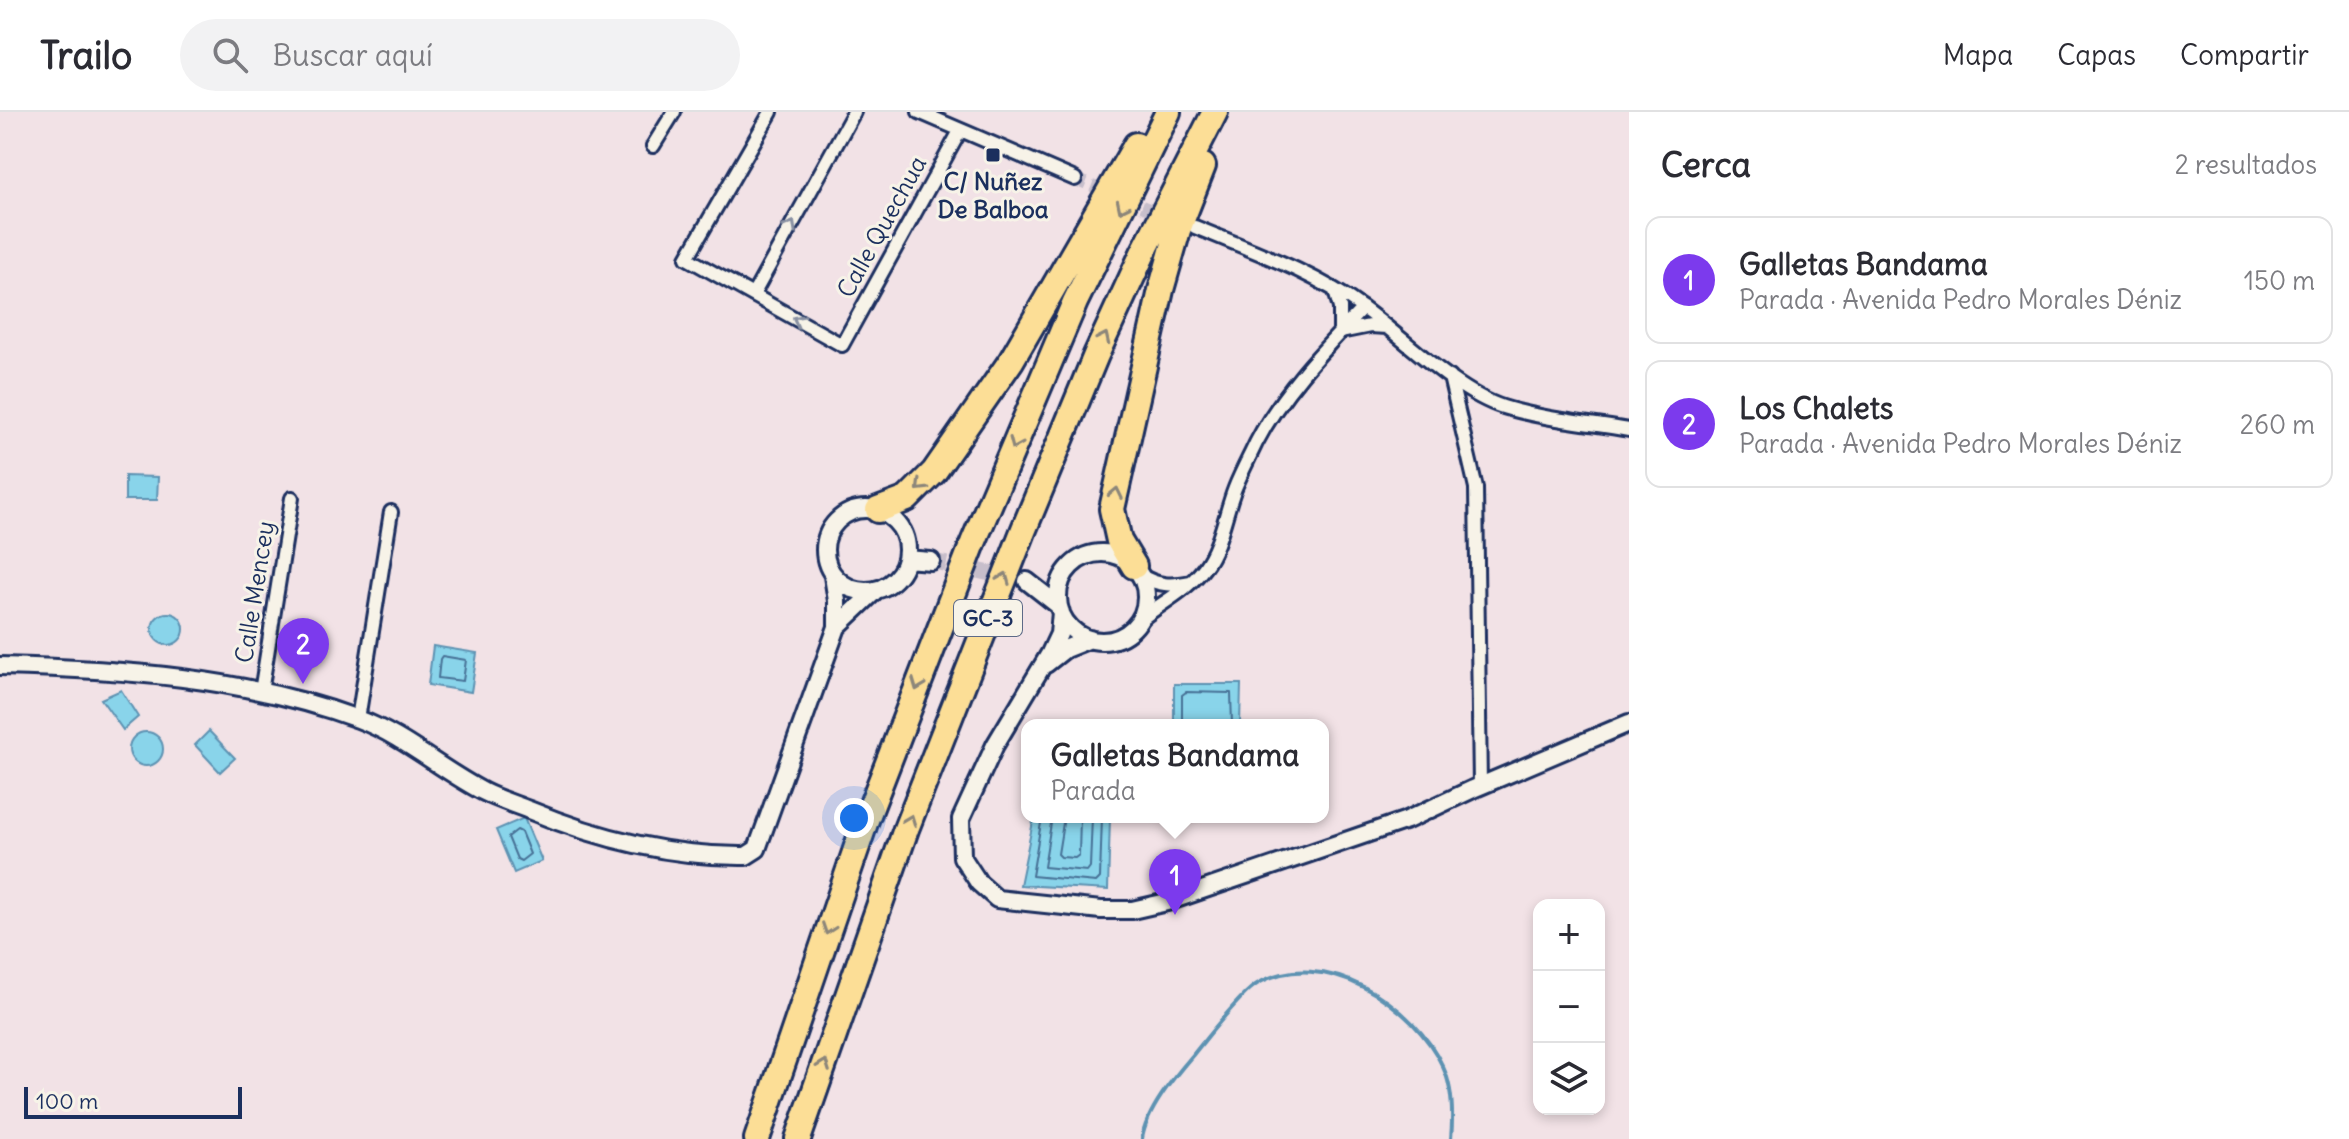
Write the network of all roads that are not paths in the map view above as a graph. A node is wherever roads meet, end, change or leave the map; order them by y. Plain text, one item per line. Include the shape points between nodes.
1 (674, 112) edge
2 (771, 112) edge
3 (854, 112) edge
4 (919, 112) edge
5 (1155, 112) edge
6 (1168, 112) edge
7 (1215, 112) edge
8 (1227, 112) edge
9 (960, 131) junction
10 (653, 146) dead end
11 (1075, 179) tunnel mouth
12 (1195, 227) dead end
13 (1335, 291) junction
14 (753, 295) junction
15 (1363, 308) junction
16 (1387, 327) junction
17 (1340, 332) junction
18 (1450, 377) junction
19 (1629, 430) edge
20 (292, 498) dead end
21 (878, 510) junction
22 (391, 512) dead end
23 (906, 559) junction
24 (931, 561) tunnel mouth
25 (1137, 571) junction
26 (1065, 574) junction
27 (833, 576) junction
28 (1191, 582) junction
29 (875, 591) junction
30 (1060, 609) junction
31 (1138, 622) junction
32 (837, 627) junction
33 (1090, 639) junction
34 (0, 666) edge
35 (1043, 666) junction
36 (261, 692) junction
37 (358, 719) junction
38 (1629, 723) edge
39 (1480, 786) junction
40 (757, 1139) edge
41 (798, 1139) edge

1 - 10 street
2 - 14 street via 687,258
14 -> 3 street
4 - 9 street
5 -> 21 highway via 1011,361 943,460 907,499
6 -> 40 highway, GC-3 via 1075,302 973,543 856,848
41 -> 7 highway, GC-3 via 906,829 1024,529 1116,311
25 -> 8 highway via 1119,541 1112,509 1178,230
9 - 11 street
9 -> 14 street, Calle Quechua via 842,345
12 - 13 street via 1304,272
13 - 15 street
13 - 17 street
15 - 16 street
15 - 17 street
16 - 17 street
16 - 18 street
17 - 28 street via 1258,439 1214,550
18 - 19 street via 1503,407
18 - 39 street via 1476,488
20 - 36 street, Calle Mencey
21 - 23 street via 898,524
21 - 27 street via 852,511 831,527 824,552
22 - 37 street
23 - 24 street
23 - 29 street via 895,580
25 - 26 street via 1123,558 1098,553
25 - 28 street via 1153,583
25 - 31 street via 1146,599
26 - 30 street
26 - 30 street via 1027,581
27 - 29 street via 852,590
27 - 32 street
28 - 31 street
29 - 32 street
30 - 33 street via 1078,634
30 - 35 street via 1059,634
31 - 33 street via 1117,639
32 - 37 street via 757,849 746,856 658,850 583,832 484,792
33 - 35 street
34 - 36 street via 161,674
35 - 39 street via 995,745 961,819 962,857 997,899 1101,910 1167,902 1407,820
36 - 37 street
38 - 39 street

